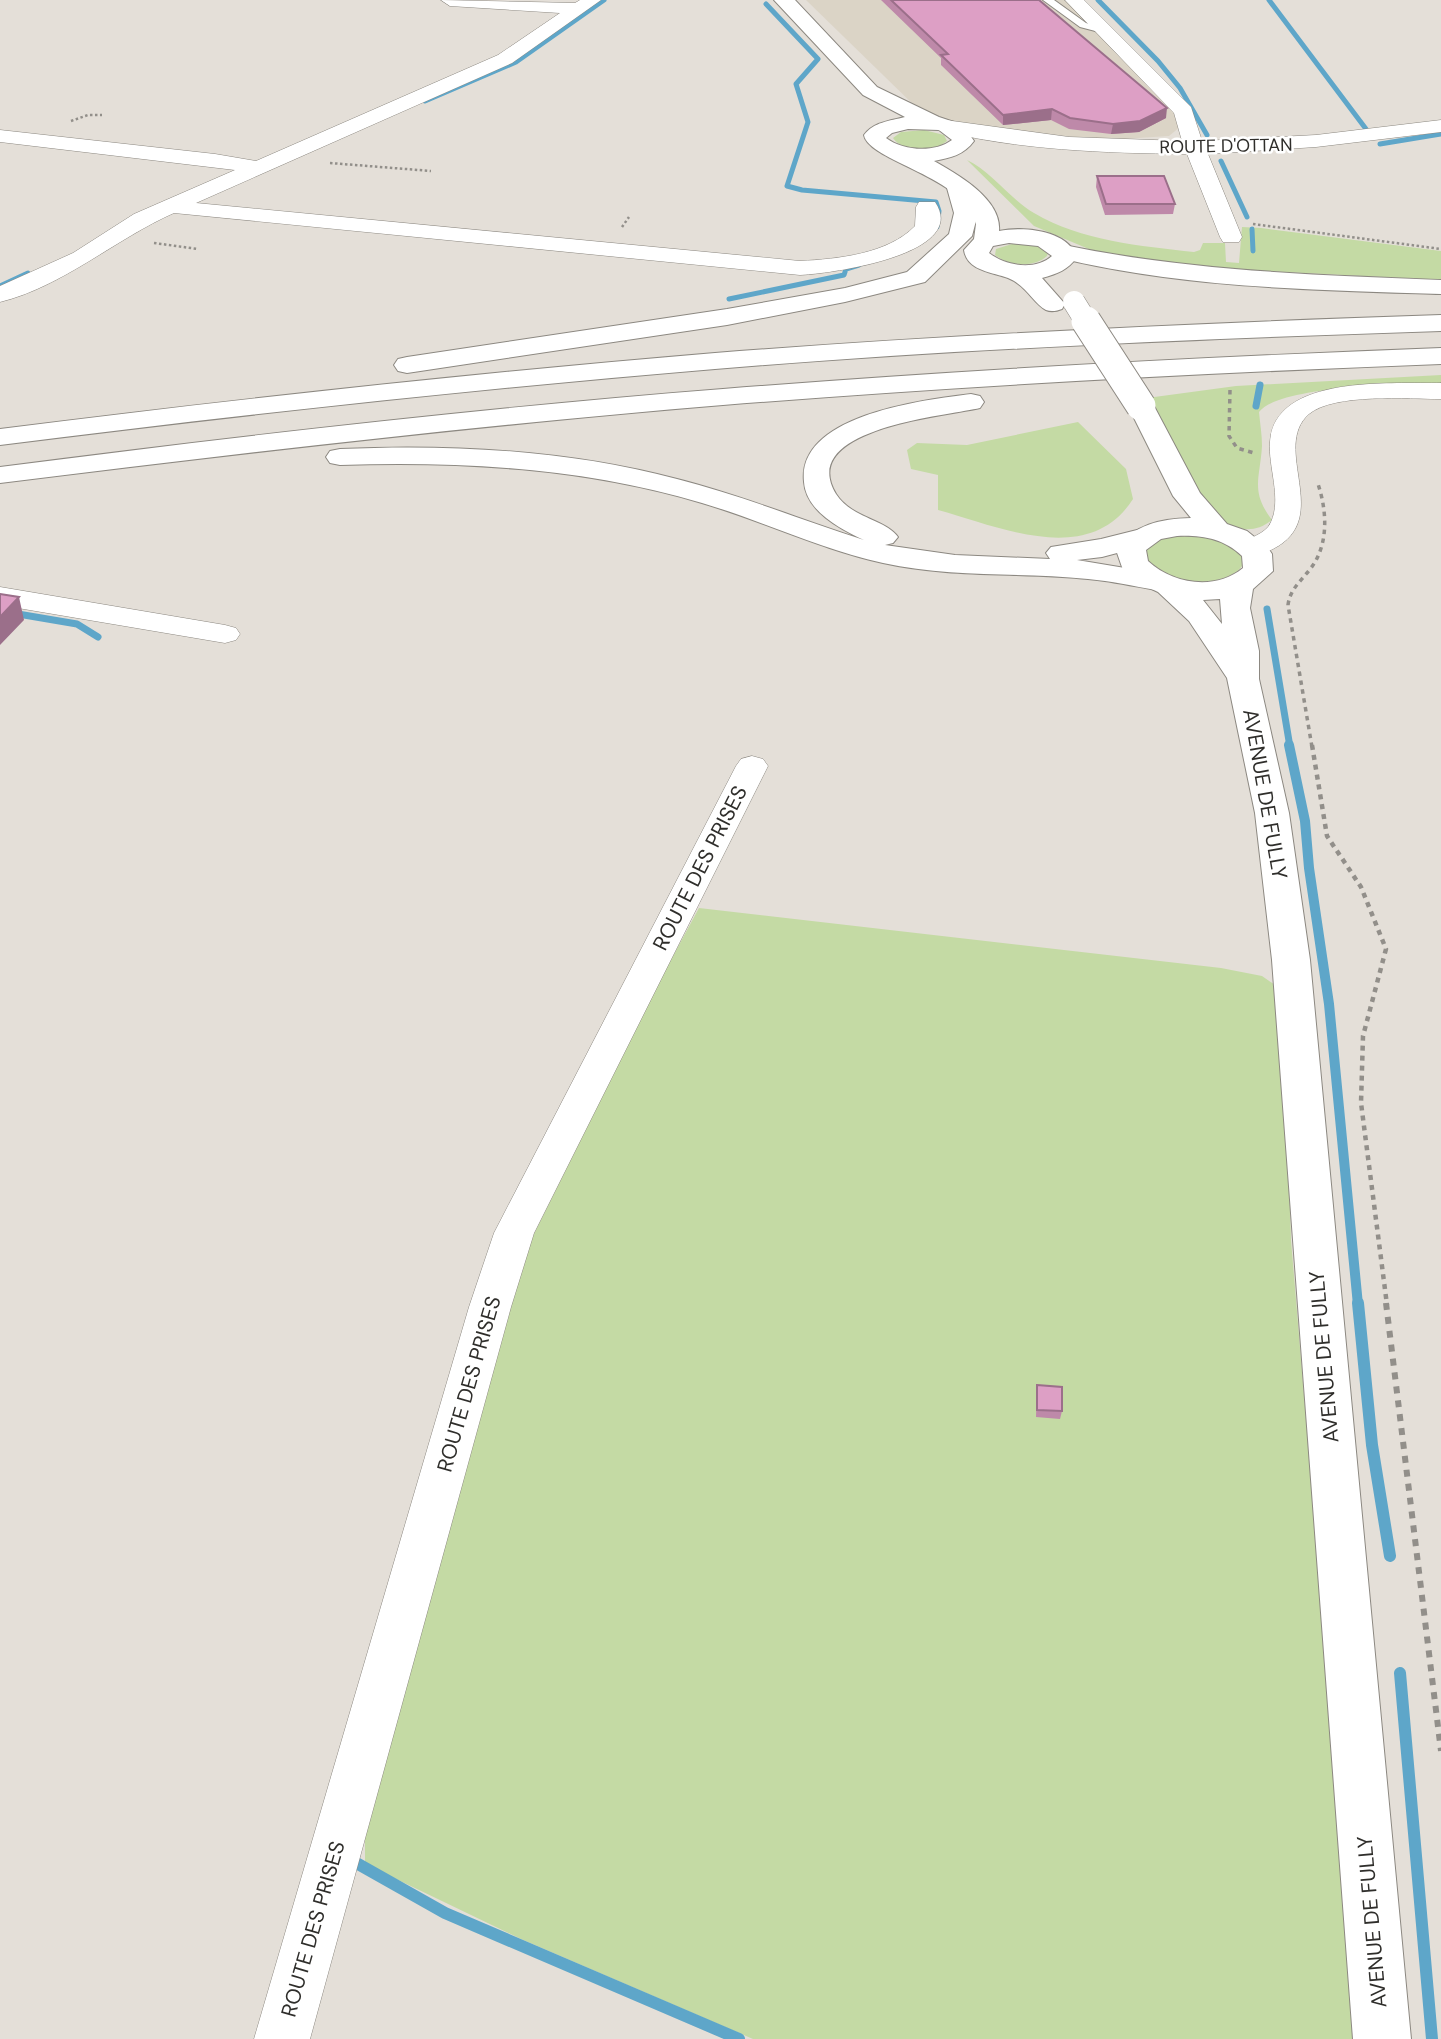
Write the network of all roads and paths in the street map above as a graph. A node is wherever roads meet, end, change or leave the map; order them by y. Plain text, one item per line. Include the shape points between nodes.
1 (450, 0) edge
2 (783, 0) edge
3 (1048, 0) edge
4 (1074, 0) edge
5 (586, 4) edge
6 (1103, 30) junction
7 (870, 91) junction
8 (940, 125) junction
9 (1441, 126) edge
10 (878, 132) junction
11 (0, 136) edge
12 (1009, 139) junction
13 (955, 149) junction
14 (1195, 149) junction
15 (900, 153) junction
16 (290, 154) junction
17 (259, 168) junction
18 (431, 172) dead end
19 (958, 188) junction
20 (172, 206) junction
21 (927, 207) dead end
22 (1228, 228) joint
23 (1037, 238) junction
24 (981, 247) junction
25 (1441, 248) edge
26 (1061, 258) junction
27 (1015, 271) junction
28 (916, 277) junction
29 (1441, 287) edge
30 (0, 295) edge
31 (1063, 303) junction
32 (1441, 323) edge
33 (1441, 338) edge
34 (1441, 356) edge
35 (1441, 363) edge
36 (1230, 386) dead end
37 (1441, 391) edge
38 (1131, 406) junction
39 (0, 427) edge
40 (0, 437) edge
41 (0, 454) edge
42 (1284, 460) junction
43 (0, 475) edge
44 (0, 485) edge
45 (1217, 531) junction
46 (1146, 535) junction
47 (1253, 548) junction
48 (1162, 583) junction
49 (1240, 584) junction
50 (0, 596) edge
51 (225, 634) dead end
52 (1243, 679) junction
53 (752, 766) dead end
54 (1441, 1751) edge
55 (282, 2039) edge
56 (1382, 2039) edge

1 - 5 street
2 - 7 main road
3 - 6 lane via 1083,25
4 - 6 street
5 - 16 street via 505,59
6 - 14 street via 1184,111
7 - 8 main road
7 - 10 main road via 878,113
8 - 10 main road via 901,124
8 - 12 street, ROUTE D'OTTAN
8 - 13 main road via 962,135 963,141
9 - 14 street, ROUTE D'OTTAN via 1333,142
10 - 15 main road via 879,145
11 - 17 street
12 - 13 street, ROUTE D'OTTAN
12 - 14 street, ROUTE D'OTTAN
13 - 15 main road via 927,155
13 - 23 main road via 998,207
14 - 22 street
15 - 19 main road via 932,167
16 - 17 street
16 - 18 path via 324,162
17 - 20 street
19 - 24 main road via 986,217
19 - 28 main road via 966,213 960,236
20 - 21 street via 800,268 849,263 905,243 924,231
20 - 30 street via 133,224 81,258
22 - 25 path
23 - 24 main road via 1009,236
23 - 26 main road via 1053,242
24 - 27 main road via 982,261
24 - 28 main road
26 - 27 main road via 1037,270
26 - 29 main road
26 - 31 main road
27 - 31 main road
28 - 39 main road via 702,321
31 - 38 main road
32 - 40 main road via 1104,336 659,366 276,403
33 - 41 main road via 1128,351 784,373 417,406
34 - 43 main road via 1157,368 698,399 331,435
35 - 46 main road via 1218,377 937,406 855,429 826,450 817,468 819,488 838,513 875,534 907,544 967,553 1029,555 1086,551
36 - 42 path via 1229,436 1237,448
37 - 42 street via 1327,398 1303,407 1282,433
38 - 45 main road via 1187,496
38 - 46 main road via 1160,491 1161,513
42 - 47 street via 1289,498 1285,524 1273,540
42 - 54 path via 1313,472 1321,493 1325,531 1316,561 1288,597 1327,836 1361,887 1386,949 1363,1036 1361,1103
44 - 48 main road via 323,458 496,458 674,486 904,558 961,566 1090,570
45 - 46 main road via 1183,527
45 - 47 main road
46 - 48 main road, AVENUE DE FULLY via 1131,550 1132,559 1143,573
47 - 49 main road via 1258,570
48 - 49 main road via 1206,590
48 - 52 main road, AVENUE DE FULLY via 1202,615
49 - 52 main road, AVENUE DE FULLY via 1235,608
50 - 51 street
52 - 56 main road, AVENUE DE FULLY via 1272,813 1291,960
53 - 55 street, ROUTE DES PRISES via 514,1233

